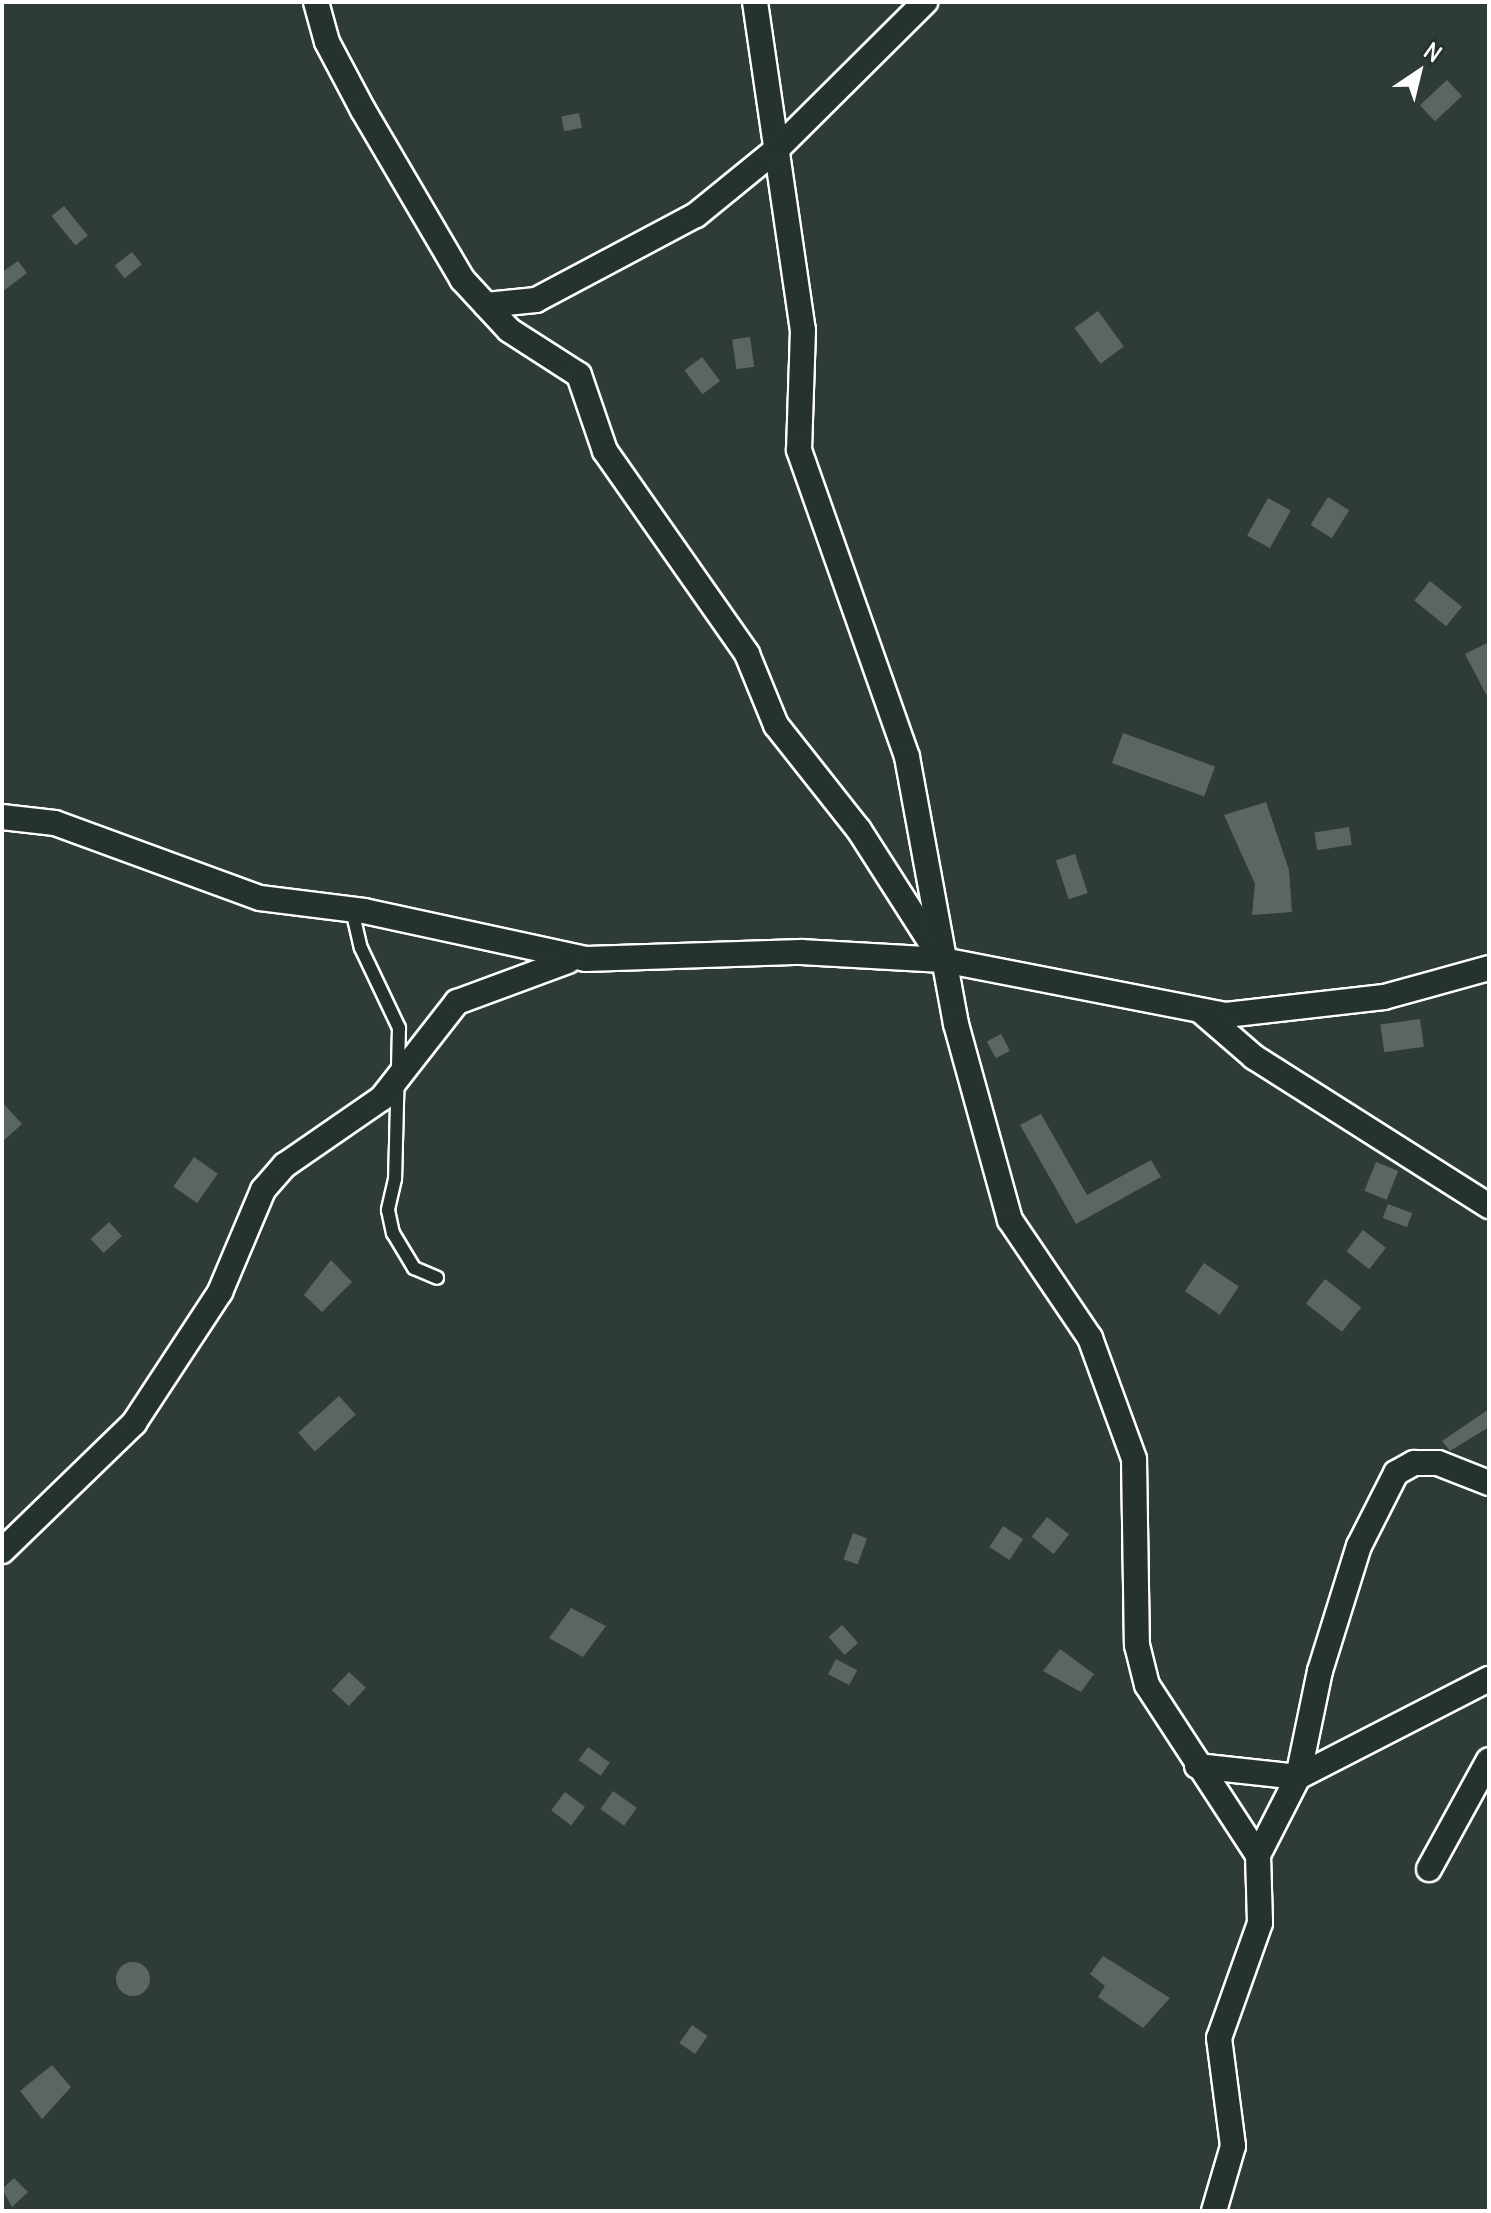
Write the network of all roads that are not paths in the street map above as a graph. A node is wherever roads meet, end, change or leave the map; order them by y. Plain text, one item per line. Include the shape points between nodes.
1 (316, 2) edge
2 (335, 2) edge
3 (755, 2) edge
4 (925, 2) edge
5 (326, 38) junction
6 (777, 149) junction
7 (486, 305) junction
8 (2, 817) edge
9 (352, 910) junction
10 (586, 959) junction
11 (943, 960) junction
12 (1489, 968) edge
13 (1202, 1012) junction
14 (395, 1080) junction
15 (1489, 1206) edge
16 (437, 1278) dead end
17 (1489, 1483) edge
18 (2, 1551) edge
19 (1489, 1679) edge
20 (1489, 1760) edge
21 (1197, 1766) junction
22 (1298, 1777) junction
23 (1258, 1855) junction
24 (1429, 1869) dead end
25 (1214, 2211) edge

1 - 5 street
2 - 5 street
3 - 6 street
4 - 6 street
5 - 7 street via 414,203
6 - 7 street via 656,239 536,300
6 - 11 street via 803,330 799,450 907,757
7 - 11 street via 509,330 579,375 605,451 747,654 776,725 859,830
8 - 9 street via 55,823 260,898
9 - 10 street
9 - 14 lane via 361,948 399,1028
10 - 11 street via 801,952
10 - 14 street via 545,964 457,1002
11 - 13 street
11 - 21 street via 1010,1220 1090,1338 1120,1414 1139,1497 1137,1645 1147,1685
12 - 13 street via 1384,997 1275,1015
13 - 15 street via 1254,1057
14 - 16 lane via 395,1179 388,1210 401,1253
14 - 18 street via 356,1121 285,1165 263,1190 220,1292 134,1423
17 - 22 street via 1438,1463 1414,1463 1396,1473 1359,1546 1320,1671
19 - 22 street
20 - 24 street
21 - 22 street
21 - 23 street
22 - 23 street
23 - 25 street via 1260,1923 1219,2038 1233,2146

